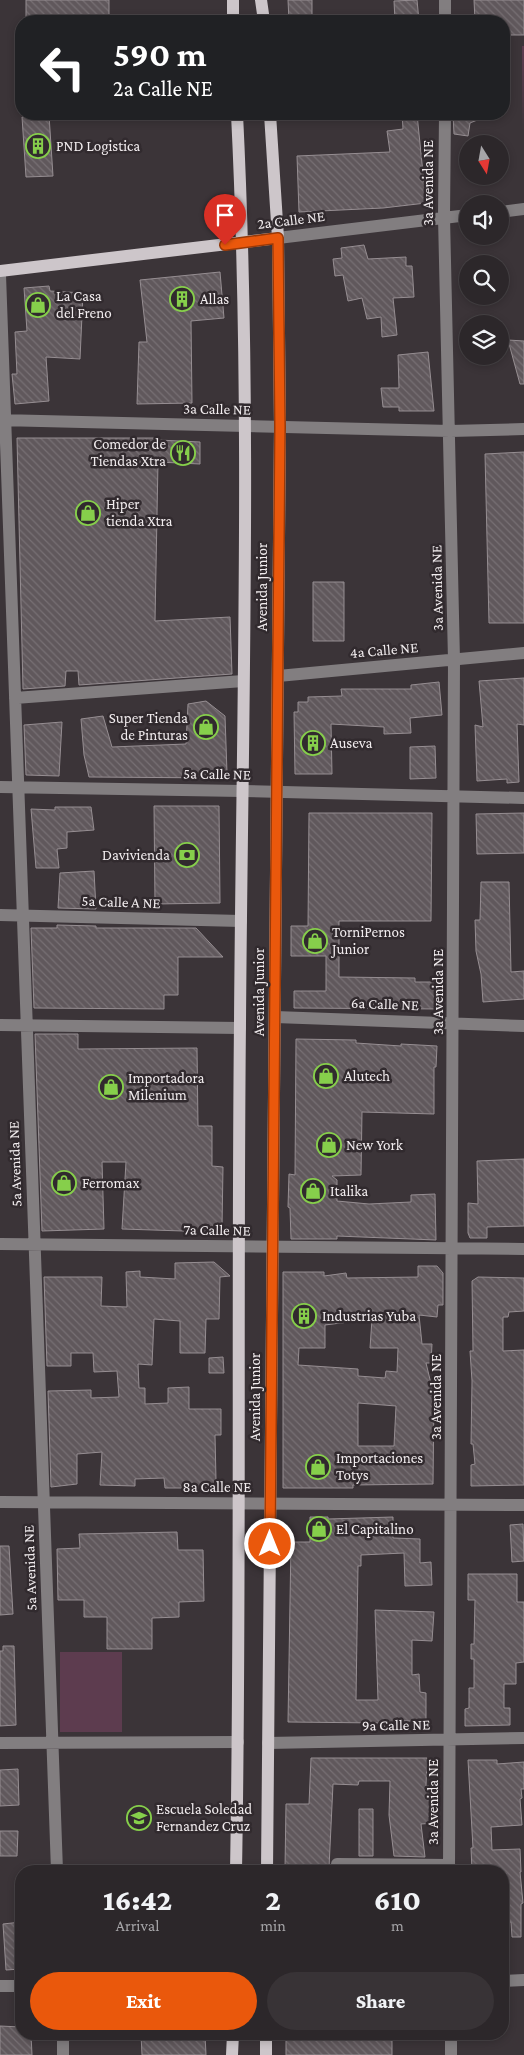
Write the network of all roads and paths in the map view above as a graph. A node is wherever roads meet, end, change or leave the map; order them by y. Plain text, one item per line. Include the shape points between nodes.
1 (233, 0) edge
2 (261, 0) edge
3 (445, 0) edge
4 (233, 15) edge
5 (263, 15) edge
6 (445, 15) edge
7 (237, 120) edge
8 (270, 120) edge
9 (445, 120) edge
10 (524, 210) edge
11 (509, 211) edge
12 (459, 216) edge
13 (444, 217) junction
14 (278, 238) junction
15 (244, 243) junction
16 (0, 273) edge
17 (3, 420) edge
18 (244, 426) junction
19 (280, 427) junction
20 (524, 429) edge
21 (450, 431) junction
22 (5, 583) edge
23 (524, 653) edge
24 (454, 660) junction
25 (278, 676) junction
26 (242, 681) junction
27 (15, 698) junction
28 (0, 787) edge
29 (18, 787) junction
30 (242, 790) junction
31 (277, 792) junction
32 (454, 796) junction
33 (524, 798) edge
34 (0, 915) edge
35 (23, 916) junction
36 (241, 921) junction
37 (275, 1016) junction
38 (454, 1023) junction
39 (0, 1025) edge
40 (27, 1025) junction
41 (524, 1026) edge
42 (240, 1028) junction
43 (0, 1244) edge
44 (34, 1244) junction
45 (238, 1247) junction
46 (273, 1247) junction
47 (453, 1248) junction
48 (524, 1249) edge
49 (0, 1502) edge
50 (44, 1502) junction
51 (239, 1503) junction
52 (271, 1504) junction
53 (451, 1504) junction
54 (524, 1505) edge
55 (524, 1738) edge
56 (450, 1740) junction
57 (238, 1742) junction
58 (0, 1743) edge
59 (268, 1743) junction
60 (52, 1744) junction
61 (337, 1864) dead end
62 (57, 1865) edge
63 (236, 1865) edge
64 (268, 1865) edge
65 (365, 1865) edge
66 (449, 1865) edge
67 (524, 1980) edge
68 (509, 1981) edge
69 (0, 1986) edge
70 (15, 1986) edge
71 (62, 2040) edge
72 (233, 2040) edge
73 (266, 2040) edge
74 (451, 2040) edge
75 (63, 2055) edge
76 (232, 2055) edge
77 (266, 2055) edge
78 (451, 2055) edge

1 - 4 main road
2 - 5 main road
3 - 6 street
7 - 15 main road, Avenida Junior
8 - 14 main road, Avenida Junior
9 - 13 street, 3a Avenida NE
10 - 11 street
12 - 13 street, 2a Calle NE
13 - 14 street, 2a Calle NE
13 - 21 street, 3a Avenida NE
14 - 15 main road, 2a Calle NE
14 - 19 main road, Avenida Junior
15 - 16 main road, 2a Calle NE
15 - 18 main road, Avenida Junior
16 - 17 street, 5a Avenida NE
17 - 18 street, 3a Calle NE
17 - 22 street, 5a Avenida NE
18 - 19 street, 3a Calle NE
18 - 26 main road, Avenida Junior
19 - 21 street, 3a Calle NE
19 - 25 main road, Avenida Junior
20 - 21 street, 3a Calle NE
21 - 24 street, 3a Avenida NE
22 - 27 street, 5a Avenida NE
23 - 24 street, 4a Calle NE
24 - 25 street, 4a Calle NE
24 - 32 street, 3a Avenida NE
25 - 31 main road, Avenida Junior
26 - 27 street
26 - 30 main road, Avenida Junior
27 - 29 street, 5a Avenida NE
28 - 29 street, 5a Calle NE
29 - 30 street, 5a Calle NE
29 - 35 street, 5a Avenida NE
30 - 31 street, 5a Calle NE
30 - 36 main road, Avenida Junior
31 - 32 street, 5a Calle NE
31 - 37 main road, Avenida Junior
32 - 33 street, 5a Calle NE
32 - 38 street, 3a Avenida NE
34 - 35 street, 5a Calle A NE
35 - 36 street, 5a Calle A NE
35 - 40 street, 5a Avenida NE
36 - 42 main road, Avenida Junior
37 - 38 street, 6a Calle NE
37 - 46 main road, Avenida Junior
38 - 41 street, 6a Calle NE
38 - 47 street, 3a Avenida NE
39 - 40 street
40 - 42 street
40 - 44 street, 5a Avenida NE
42 - 45 main road, Avenida Junior
43 - 44 street, 7a Calle NE
44 - 45 street, 7a Calle NE
44 - 50 street, 5a Avenida NE
45 - 46 street, 7a Calle NE
45 - 51 main road, Avenida Junior
46 - 47 street, 7a Calle NE
46 - 52 main road, Avenida Junior
47 - 48 street, 7a Calle NE
47 - 53 street, 3a Avenida NE
49 - 50 street, 8a Calle NE
50 - 51 street, 8a Calle NE
50 - 60 street, 5a Avenida NE
51 - 52 street, 8a Calle NE
51 - 57 main road, Avenida Junior
52 - 53 street, 8a Calle NE
52 - 59 main road, Avenida Junior
53 - 54 street, 8a Calle NE
53 - 56 street, 3a Avenida NE
55 - 56 street, 9a Calle NE
56 - 59 street, 9a Calle NE
56 - 66 street, 3a Avenida NE
57 - 60 street
57 - 63 main road, Avenida Junior
58 - 60 street
59 - 64 main road, Avenida Junior
60 - 62 street, 5a Avenida NE
61 - 65 street
67 - 68 street
69 - 70 street
71 - 75 street
72 - 76 main road
73 - 77 main road
74 - 78 street

